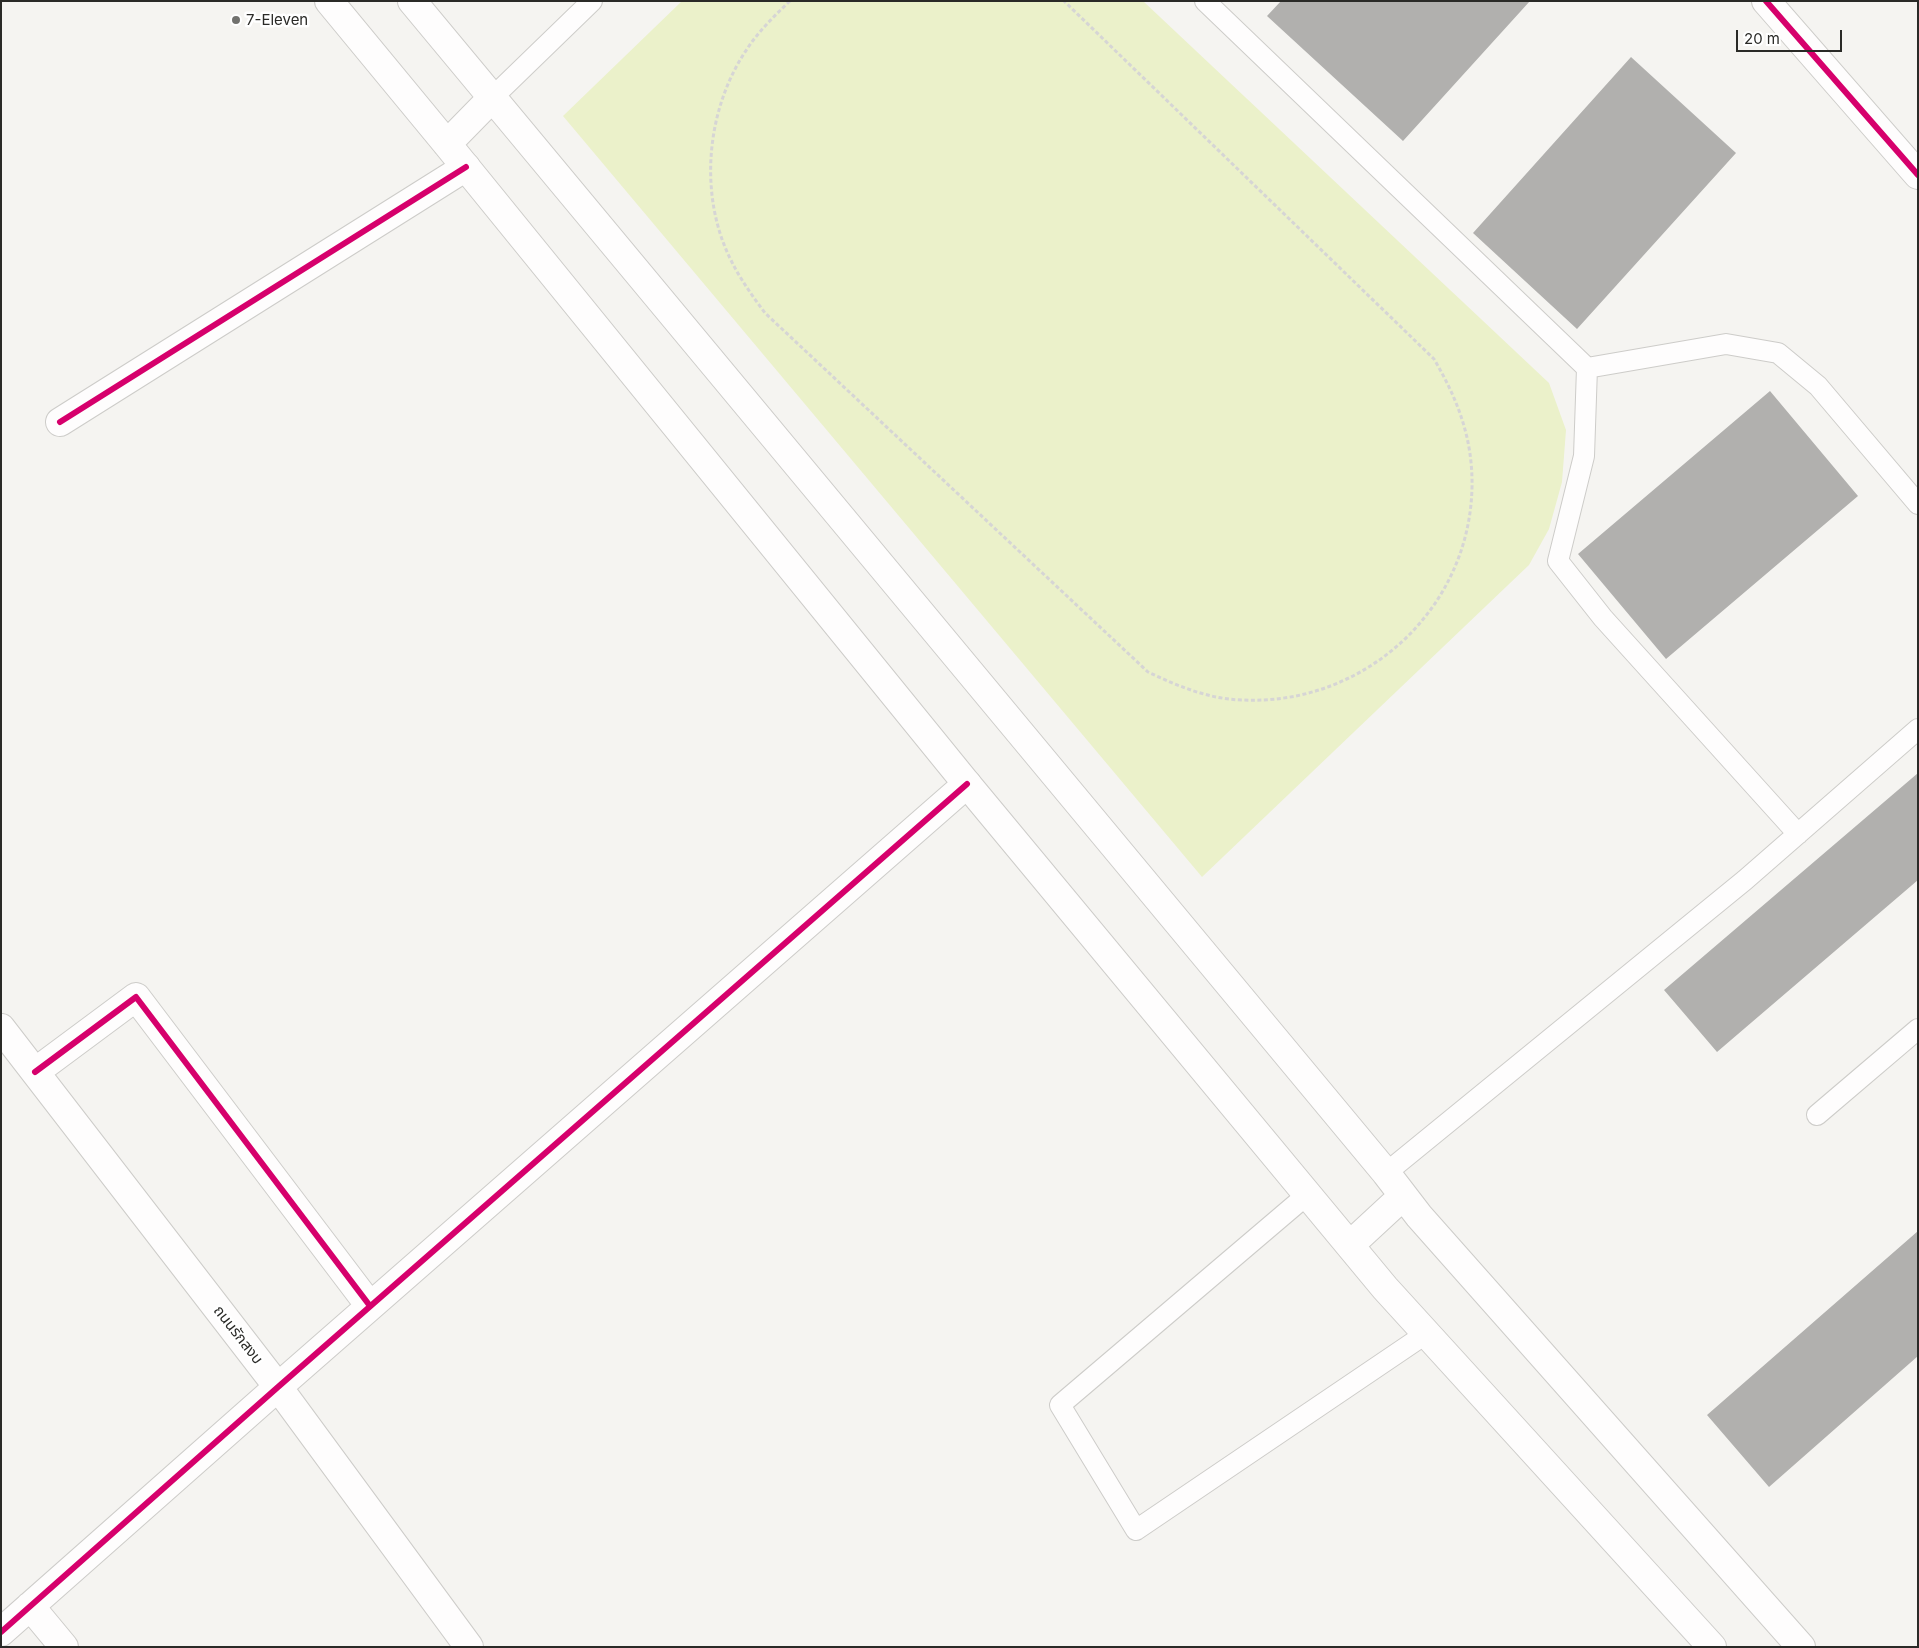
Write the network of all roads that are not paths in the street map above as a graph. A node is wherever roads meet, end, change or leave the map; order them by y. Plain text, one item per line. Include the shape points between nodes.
1 (329, 1) edge
2 (412, 1) edge
3 (592, 1) edge
4 (1205, 1) edge
5 (1766, 1) edge
6 (493, 97) junction
7 (447, 144) junction
8 (466, 167) junction
9 (1918, 175) edge
10 (1587, 368) junction
11 (60, 422) dead end
12 (1918, 504) edge
13 (1918, 729) edge
14 (967, 784) junction
15 (1798, 834) junction
16 (1, 1028) edge
17 (1918, 1029) edge
18 (36, 1072) junction
19 (1817, 1115) dead end
20 (1386, 1173) junction
21 (1308, 1194) junction
22 (1403, 1196) junction
23 (1350, 1245) junction
24 (370, 1306) junction
25 (1427, 1333) junction
26 (278, 1387) junction
27 (30, 1606) junction
28 (1, 1632) edge
29 (64, 1647) edge
30 (469, 1647) edge
31 (1712, 1647) edge
32 (1801, 1647) edge

1 - 7 main road
2 - 6 main road
3 - 6 lane
4 - 10 lane
5 - 9 main road
6 - 7 main road
6 - 20 main road
7 - 8 main road
8 - 11 main road
8 - 14 main road
10 - 12 lane via 1726,344 1778,353 1818,386
10 - 15 lane via 1584,456 1558,561 1603,618
13 - 15 lane
14 - 21 main road
14 - 24 main road
15 - 20 lane
16 - 18 main road, ถนนรักสงบ
17 - 19 lane
18 - 24 main road via 136,997
18 - 26 main road, ถนนรักสงบ
20 - 22 main road
21 - 23 main road
21 - 25 lane via 1060,1405 1136,1530
22 - 23 main road
22 - 32 main road
23 - 25 main road
24 - 26 main road
25 - 31 main road
26 - 27 main road
26 - 30 main road, ถนนรักสงบ
27 - 28 main road
27 - 29 main road

